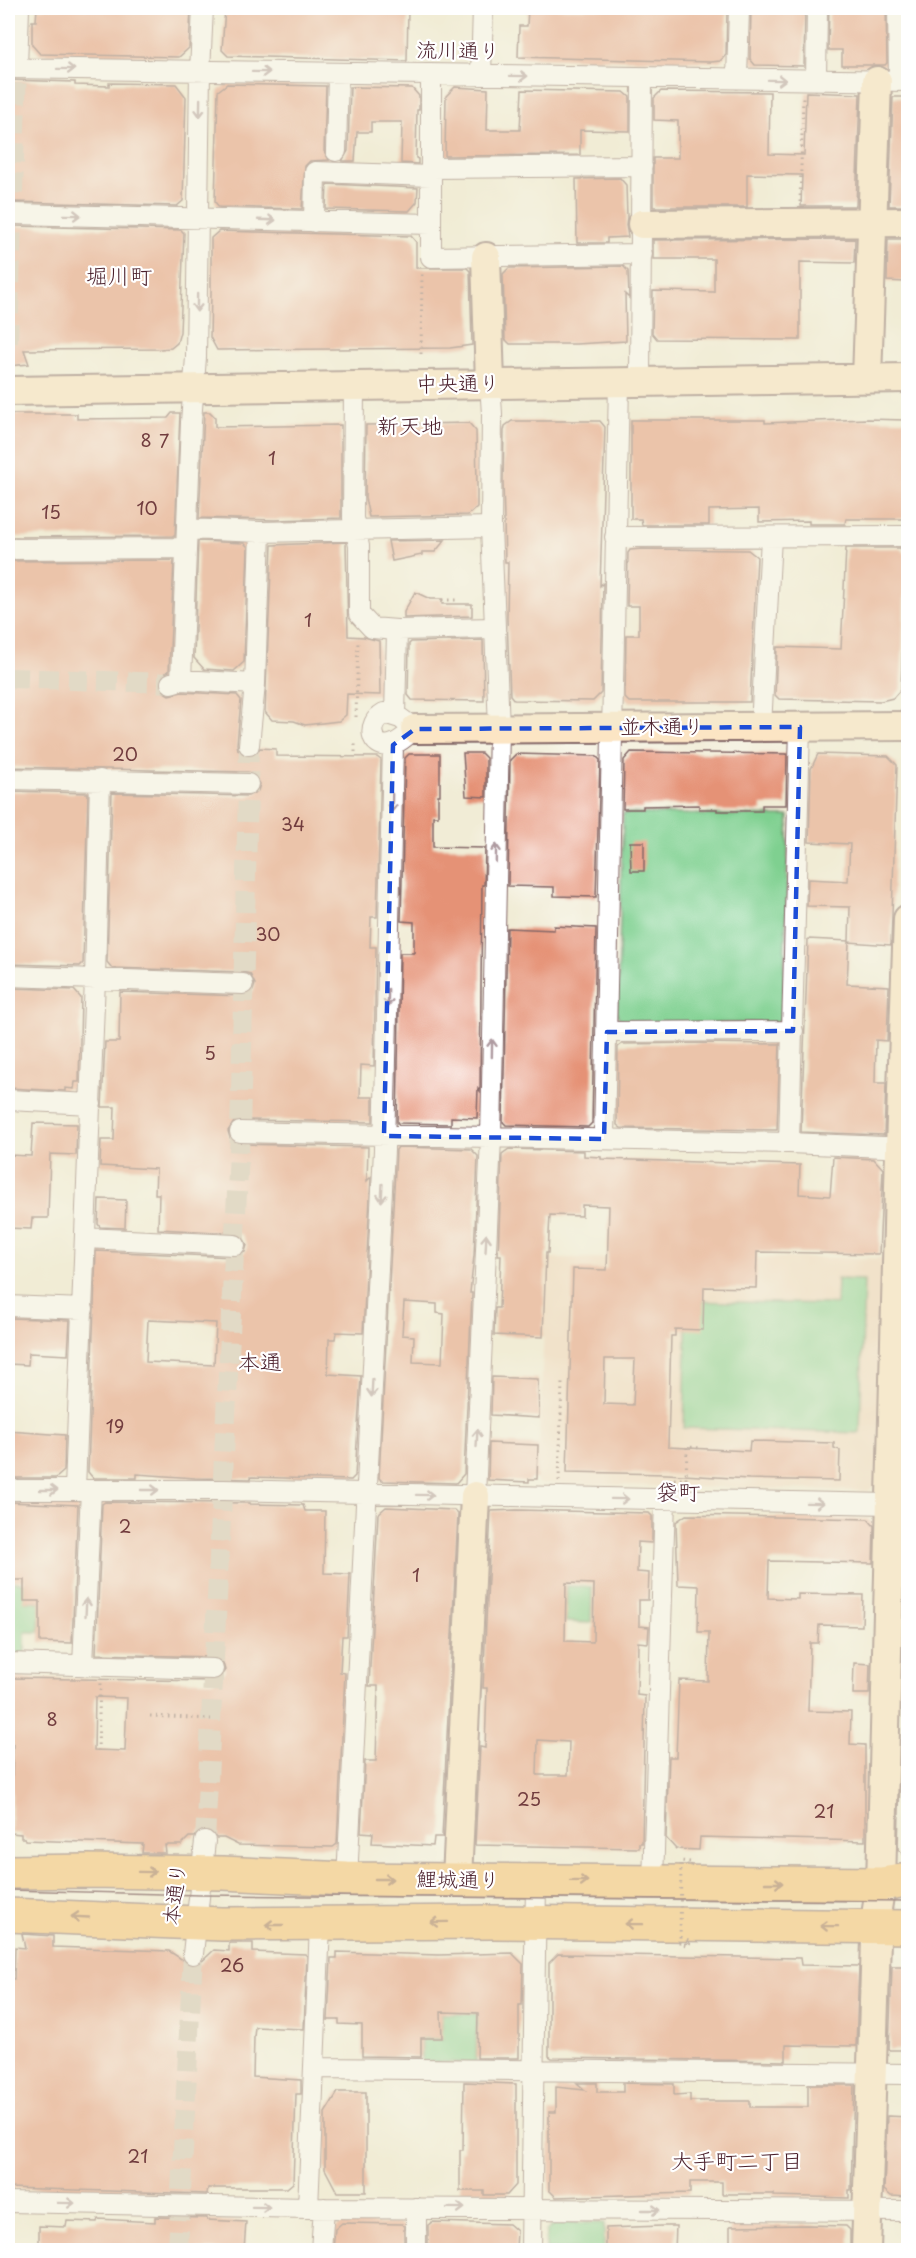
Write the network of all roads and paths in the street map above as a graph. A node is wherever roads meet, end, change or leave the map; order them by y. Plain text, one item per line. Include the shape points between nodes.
1 (19, 8) edge
2 (203, 8) edge
3 (483, 8) edge
4 (739, 8) edge
5 (817, 8) edge
6 (898, 8) edge
7 (13, 68) edge
8 (200, 71) junction
9 (338, 73) junction
10 (431, 74) junction
11 (481, 75) junction
12 (642, 78) junction
13 (737, 79) junction
14 (895, 81) edge
15 (810, 85) junction
16 (336, 151) dead end
17 (642, 166) junction
18 (431, 172) junction
19 (14, 214) dead end
20 (198, 217) junction
21 (314, 222) junction
22 (873, 222) junction
23 (909, 222) edge
24 (799, 223) junction
25 (431, 224) junction
26 (642, 224) junction
27 (642, 254) junction
28 (431, 257) junction
29 (486, 257) junction
30 (421, 354) dead end
31 (909, 378) edge
32 (867, 379) junction
33 (629, 382) junction
34 (490, 383) junction
35 (354, 386) junction
36 (194, 388) junction
37 (8, 391) edge
38 (491, 527) junction
39 (356, 529) junction
40 (260, 532) junction
41 (909, 536) edge
42 (615, 537) junction
43 (771, 537) junction
44 (186, 538) junction
45 (8, 549) edge
46 (442, 600) dead end
47 (457, 600) dead end
48 (359, 614) junction
49 (495, 628) junction
50 (397, 630) junction
51 (255, 684) junction
52 (356, 718) dead end
53 (909, 726) edge
54 (761, 727) junction
55 (800, 727) junction
56 (499, 728) junction
57 (612, 728) junction
58 (401, 730) junction
59 (355, 741) dead end
60 (249, 745) tunnel mouth
61 (355, 752) dead end
62 (8, 779) edge
63 (100, 780) junction
64 (248, 784) dead end
65 (909, 919) edge
66 (8, 976) edge
67 (96, 979) junction
68 (243, 984) dead end
69 (907, 1012) edge
70 (793, 1031) junction
71 (608, 1032) junction
72 (8, 1101) edge
73 (91, 1104) junction
74 (240, 1132) dead end
75 (384, 1136) junction
76 (491, 1138) junction
77 (604, 1139) junction
78 (789, 1143) junction
79 (904, 1148) edge
80 (85, 1238) junction
81 (235, 1245) dead end
82 (903, 1288) edge
83 (8, 1306) edge
84 (83, 1309) junction
85 (562, 1382) dead end
86 (702, 1448) dead end
87 (8, 1490) edge
88 (83, 1490) junction
89 (367, 1494) junction
90 (668, 1495) junction
91 (475, 1496) junction
92 (558, 1497) junction
93 (899, 1505) edge
94 (8, 1663) edge
95 (92, 1665) junction
96 (213, 1669) dead end
97 (150, 1716) dead end
98 (211, 1719) dead end
99 (98, 1750) dead end
100 (204, 1857) junction
101 (686, 1862) dead end
102 (8, 1872) edge
103 (347, 1879) junction
104 (457, 1879) junction
105 (536, 1881) junction
106 (653, 1882) junction
107 (895, 1882) edge
108 (536, 1922) junction
109 (320, 1925) junction
110 (876, 1927) junction
111 (909, 1927) edge
112 (8, 1929) edge
113 (194, 1938) junction
114 (686, 1944) dead end
115 (8, 1971) edge
116 (314, 2068) junction
117 (534, 2071) junction
118 (872, 2074) junction
119 (909, 2074) edge
120 (8, 2202) edge
121 (316, 2208) junction
122 (417, 2208) junction
123 (532, 2210) junction
124 (867, 2211) junction
125 (909, 2211) edge
126 (321, 2250) edge
127 (416, 2250) edge
128 (531, 2250) edge
129 (866, 2250) edge

1 - 7 street
2 - 8 street
3 - 11 street
4 - 13 street
5 - 15 street
6 - 14 street
7 -> 8 street, 流川通り
8 -> 9 street, 流川通り
8 -> 20 street
9 - 10 street, 流川通り
9 - 16 street
10 - 11 street, 流川通り
10 - 18 street
11 -> 12 street, 流川通り
12 - 13 street, 流川通り
12 - 17 street
13 -> 15 street, 流川通り
14 - 15 street, 流川通り
14 - 22 street
15 - 24 path
17 - 18 street
17 - 26 street
18 - 21 street via 315,172
18 - 25 street
19 -> 20 street
20 -> 21 street
20 -> 36 street
21 - 25 street
22 - 23 street
22 - 24 street
22 - 32 street
24 - 26 street
25 - 28 street
26 - 27 street
27 - 29 street
27 - 33 street
28 - 29 street
28 - 30 path via 422,265
29 - 34 street
31 - 32 street, 中央通り
32 - 33 street, 中央通り
33 - 34 street, 中央通り
33 - 42 street
34 - 35 street, 中央通り
34 - 38 street
35 - 36 street, 中央通り
35 - 39 street
36 - 37 street, 中央通り
36 - 44 street
38 - 39 street
38 - 49 street
39 - 40 street
39 - 48 street
40 - 44 street
40 - 51 street
41 - 43 street
42 - 43 street
42 - 57 street
43 - 54 street
44 - 45 street
44 - 51 street via 176,681
46 - 47 path
48 - 50 street via 372,628
48 - 52 path
49 - 50 street
49 - 56 street
50 - 58 street
51 - 60 street
53 - 55 street, 並木通り
54 - 55 street, 並木通り
54 - 57 street, 並木通り
55 - 70 street
56 - 57 street, 並木通り
56 - 58 street, 並木通り
76 -> 56 street
57 - 71 street
58 -> 75 street
59 - 61 path
62 - 63 street
63 - 64 street
63 - 67 street
65 - 69 street
66 - 67 street
67 - 68 street
67 - 73 street
69 - 79 street
70 - 71 street
70 - 78 street
71 - 77 street
72 - 73 street
73 - 80 street
74 - 75 street
75 - 76 street
75 -> 89 street
76 - 77 street
91 -> 76 street
77 - 78 street
78 - 79 street
79 - 82 street
80 - 81 street
80 - 84 street
82 - 93 street
83 - 84 street
84 - 88 street
85 - 92 path
86 - 90 path via 687,1447 686,1479 671,1479
87 -> 88 street
88 -> 89 street
95 -> 88 street
89 -> 91 street
89 - 103 street
92 -> 90 street
90 -> 93 street
90 - 106 street
91 - 92 street
91 - 104 street
93 - 107 street
94 - 95 street
95 - 96 street
95 - 99 path
97 - 98 path
102 -> 100 highway, 鯉城通り via 89,1870
100 - 103 highway, 鯉城通り
100 - 113 street, 本通り
101 - 114 path, bridge via 688,1867 692,1864 690,1862 681,1861 680,1944 688,1945 692,1941 686,1939
103 -> 104 highway, 鯉城通り
104 - 105 highway, 鯉城通り
105 -> 106 highway, 鯉城通り
105 - 108 street
106 -> 107 highway, 鯉城通り
107 - 110 street via 877,1901
108 -> 109 highway, 鯉城通り
110 -> 108 highway, 鯉城通り
108 - 117 street
109 -> 113 highway, 鯉城通り
109 - 116 street
110 - 111 highway, 鯉城通り
110 - 118 street
113 -> 112 highway, 鯉城通り
112 - 115 path
116 - 117 street
116 - 121 street
117 - 118 street
117 - 123 street
118 - 119 street
118 - 124 street
120 -> 121 street
121 - 122 street
121 - 126 street
122 -> 123 street
122 - 127 street
123 -> 124 street
123 - 128 street
124 - 125 street
124 - 129 street

